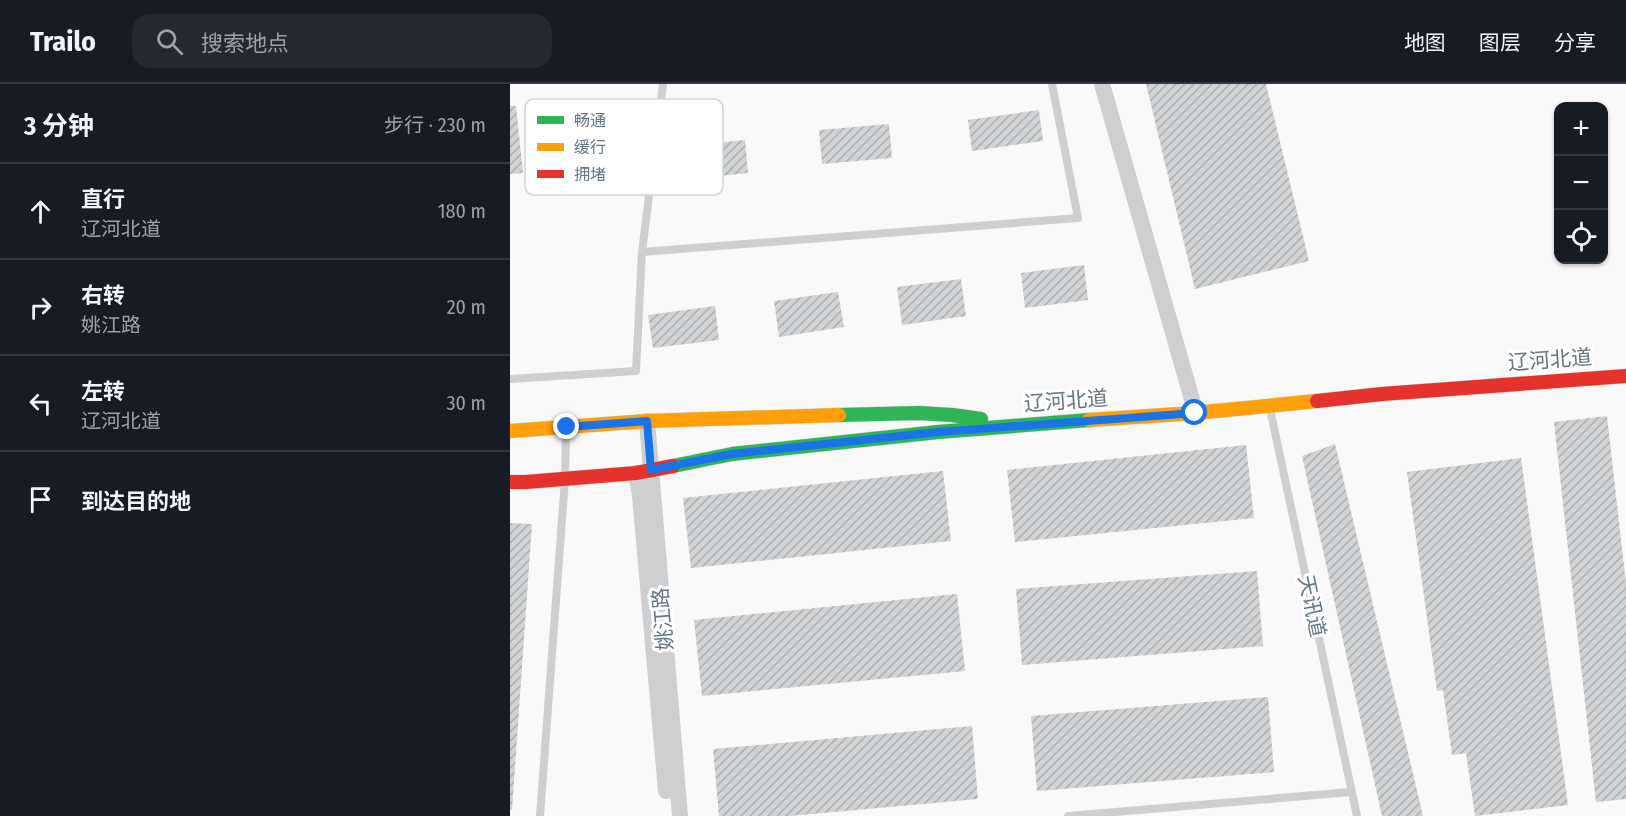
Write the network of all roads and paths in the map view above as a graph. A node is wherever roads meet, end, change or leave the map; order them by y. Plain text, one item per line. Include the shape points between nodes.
1 (663, 84) edge
2 (1052, 84) edge
3 (1102, 84) edge
4 (661, 99) edge
5 (649, 195) edge
6 (642, 252) junction
7 (1626, 366) edge
8 (1626, 375) edge
9 (510, 379) edge
10 (1268, 401) junction
11 (1192, 403) junction
12 (647, 421) junction
13 (567, 427) junction
14 (510, 431) edge
15 (644, 471) junction
16 (565, 478) junction
17 (510, 482) edge
18 (1351, 792) junction
19 (540, 816) edge
20 (669, 816) edge
21 (680, 816) edge
22 (1068, 816) edge
23 (1357, 816) edge

1 - 4 lane
2 - 6 lane via 1078,218
3 - 11 street
5 - 6 lane
6 - 9 lane via 636,371
7 - 10 street, 辽河北道
8 - 10 street, 辽河北道
10 - 11 street, 辽河北道
10 - 15 street, 辽河北道 via 1195,413 938,432 732,454
10 - 18 lane, 天讯道
11 - 12 street, 辽河北道 via 987,420 919,413
12 - 13 street, 辽河北道
12 - 15 street, 姚江路
13 - 14 street, 辽河北道
13 - 16 lane
15 - 16 street, 辽河北道
15 - 20 street, 姚江路 via 642,520
15 - 21 street, 姚江路
16 - 17 street, 辽河北道
16 - 19 lane
18 - 22 lane
18 - 23 lane, 天讯道

